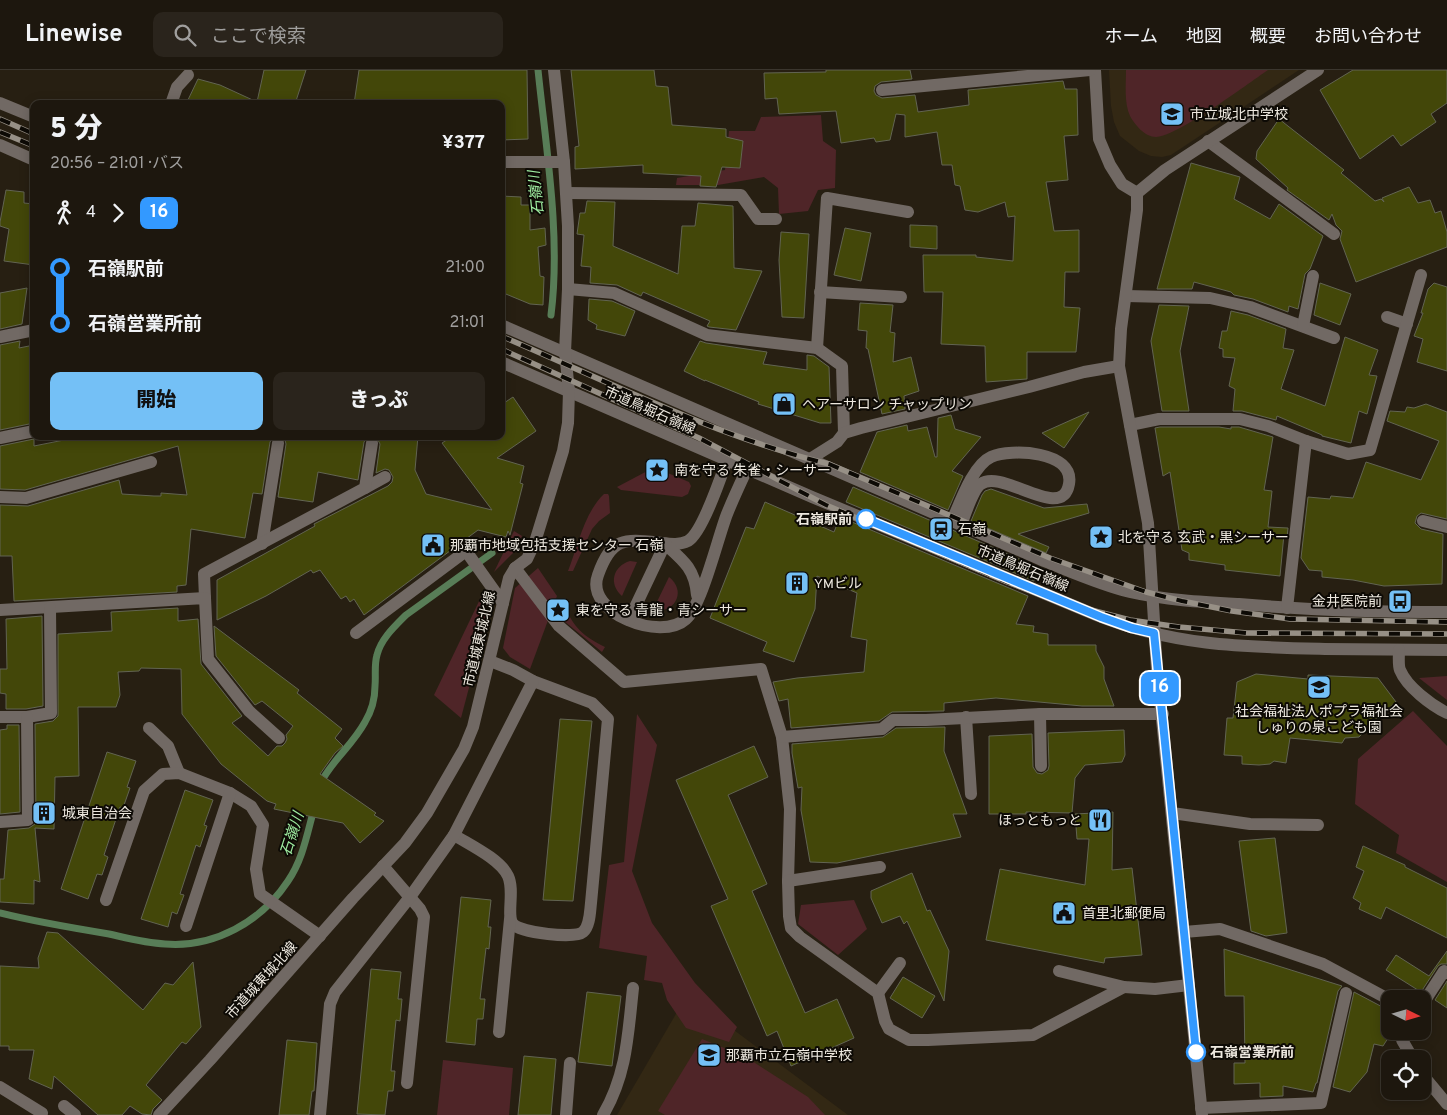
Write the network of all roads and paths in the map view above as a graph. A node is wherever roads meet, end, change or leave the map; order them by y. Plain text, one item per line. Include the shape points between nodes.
1 (554, 70) edge
2 (1090, 70) edge
3 (1095, 70) edge
4 (1318, 70) edge
5 (188, 74) dead end
6 (882, 90) dead end
7 (173, 100) edge
8 (0, 102) edge
9 (30, 116) edge
10 (1208, 141) junction
11 (0, 145) edge
12 (30, 158) edge
13 (505, 162) edge
14 (559, 162) junction
15 (567, 193) junction
16 (1137, 193) junction
17 (908, 212) dead end
18 (776, 219) dead end
19 (1334, 234) dead end
20 (1421, 275) dead end
21 (1313, 276) dead end
22 (568, 289) junction
23 (820, 292) junction
24 (1126, 296) junction
25 (901, 298) dead end
26 (1387, 317) dead end
27 (1407, 324) junction
28 (1303, 326) junction
29 (505, 327) edge
30 (30, 331) edge
31 (0, 337) edge
32 (1334, 338) dead end
33 (816, 348) junction
34 (565, 352) junction
35 (505, 364) edge
36 (1119, 366) junction
37 (569, 391) junction
38 (1130, 425) junction
39 (30, 432) edge
40 (844, 433) junction
41 (0, 438) edge
42 (1306, 441) junction
43 (278, 443) dead end
44 (372, 443) dead end
45 (810, 459) junction
46 (727, 460) junction
47 (151, 462) dead end
48 (747, 469) junction
49 (385, 477) dead end
50 (365, 488) junction
51 (0, 497) edge
52 (1423, 521) dead end
53 (956, 523) junction
54 (1447, 527) edge
55 (262, 544) junction
56 (665, 544) junction
57 (515, 568) junction
58 (1152, 596) junction
59 (205, 598) junction
60 (698, 600) junction
61 (503, 603) junction
62 (50, 608) junction
63 (1286, 608) junction
64 (0, 610) edge
65 (1447, 612) edge
66 (629, 620) junction
67 (356, 633) dead end
68 (1154, 633) junction
69 (1399, 650) junction
70 (1447, 650) edge
71 (490, 661) junction
72 (533, 681) junction
73 (1447, 713) edge
74 (1040, 714) junction
75 (1162, 714) junction
76 (0, 717) edge
77 (27, 717) junction
78 (966, 717) junction
79 (149, 728) dead end
80 (782, 737) junction
81 (279, 738) dead end
82 (1041, 766) dead end
83 (179, 773) junction
84 (230, 793) junction
85 (971, 794) dead end
86 (1172, 813) junction
87 (0, 822) edge
88 (1318, 825) dead end
89 (454, 835) junction
90 (384, 866) junction
91 (880, 866) dead end
92 (788, 881) junction
93 (410, 898) junction
94 (106, 900) dead end
95 (510, 919) junction
96 (186, 926) dead end
97 (1184, 932) junction
98 (320, 936) junction
99 (900, 963) dead end
100 (1059, 971) dead end
101 (1447, 973) edge
102 (1189, 986) junction
103 (1124, 987) junction
104 (633, 988) dead end
105 (1431, 991) edge
106 (878, 993) junction
107 (1346, 993) dead end
108 (1381, 995) edge
109 (499, 1032) dead end
110 (570, 1063) dead end
111 (407, 1082) dead end
112 (1431, 1085) edge
113 (0, 1087) edge
114 (322, 1096) junction
115 (1447, 1104) edge
116 (64, 1106) dead end
117 (1202, 1112) edge
118 (42, 1113) dead end
119 (75, 1115) edge
120 (158, 1115) edge
121 (320, 1115) edge
122 (330, 1115) edge
123 (566, 1115) edge
124 (603, 1115) edge

1 - 14 street, 市道城東城北線
2 - 6 street
3 - 16 street via 1099,139 1122,184
4 - 10 street
5 - 7 street
8 - 9 street
10 - 16 street
10 - 19 street
11 - 12 street
13 - 14 street
14 - 15 street, 市道城東城北線
15 - 18 street via 741,195 758,219
15 - 22 street, 市道城東城北線
16 - 24 street
17 - 23 street via 827,198
20 - 27 street
21 - 28 street
22 - 33 street via 614,293 707,335
22 - 34 street, 市道城東城北線
23 - 25 street
23 - 33 street
24 - 28 street via 1210,298 1250,307
24 - 36 street
26 - 27 street
27 - 42 street via 1370,450 1348,454
28 - 32 street
29 - 34 street, 市道鳥堀石嶺線
30 - 31 street
33 - 40 street via 842,366
34 - 37 street, 市道城東城北線
34 - 45 street, 市道鳥堀石嶺線
35 - 37 street, 市道鳥堀石嶺線
36 - 38 street
36 - 40 street
37 - 46 street, 市道鳥堀石嶺線
37 - 57 street, 市道城東城北線 via 563,451 535,542 526,559
38 - 42 street via 1159,419 1240,419
38 - 58 street via 1148,523
39 - 41 street
40 - 45 street
42 - 63 street
43 - 55 street
44 - 50 street
45 - 53 street, 市道鳥堀石嶺線
46 - 48 street, 市道鳥堀石嶺線
46 - 56 street via 699,530 688,541
47 - 51 street via 26,498
48 - 60 street via 727,514
48 - 68 street, 市道鳥堀石嶺線 via 1096,615
49 - 50 street
50 - 55 street
52 - 54 street
53 - 53 street via 973,474 990,457 1014,452 1048,457 1062,466 1068,475 1065,493 1048,498 1004,482 986,481 979,485
53 - 58 street, 市道鳥堀石嶺線 via 1044,562 1128,592
55 - 59 street via 204,574
56 - 60 street via 686,562 696,580
56 - 66 street
56 - 66 street via 628,540 607,553 597,577 596,590 606,606
57 - 61 street, 市道城東城北線
57 - 80 street via 558,626 624,682 761,669
58 - 63 street, 市道鳥堀石嶺線
58 - 68 street
59 - 62 street
59 - 81 street via 208,659 249,711
60 - 66 street via 686,619 678,624 654,627
61 - 67 street via 466,551
61 - 71 street, 市道城東城北線
62 - 64 street
62 - 77 street via 51,714
63 - 65 street, 市道鳥堀石嶺線
68 - 69 street, 市道鳥堀石嶺線 via 1181,640 1270,648
68 - 75 street
69 - 70 street, 市道鳥堀石嶺線
69 - 73 street via 1400,670 1416,692
71 - 72 street
71 - 90 street, 市道城東城北線 via 464,749 427,813
72 - 89 street
72 - 95 street via 592,703 608,719 592,903 584,932 576,936 526,931
74 - 75 street
74 - 78 street
74 - 82 street
75 - 86 street
76 - 77 street
77 - 87 street via 28,820
78 - 80 street via 893,720 882,729
78 - 85 street
79 - 83 street via 168,746
80 - 92 street via 790,809
83 - 84 street
83 - 94 street via 163,774 144,791
84 - 96 street
84 - 98 street via 251,806 263,825 256,869 260,894
86 - 88 street via 1250,824
86 - 97 street
89 - 93 street
89 - 95 street via 508,875 512,885
90 - 93 street
90 - 98 street, 市道城東城北線
91 - 92 street
92 - 106 street via 791,928
93 - 111 street via 424,917 424,926
93 - 114 street via 335,992 330,1004
95 - 109 street
97 - 102 street
97 - 108 street via 1220,929 1323,964
98 - 120 street, 市道城東城北線
99 - 106 street
100 - 103 street
101 - 105 street via 1444,971
102 - 103 street via 1155,990
102 - 117 street
103 - 106 street via 1033,1035 928,1040 909,1040 889,1029
104 - 124 street via 625,1062
107 - 117 street via 1321,1103
110 - 123 street
112 - 115 street
113 - 118 street
114 - 121 street
114 - 122 street
116 - 119 street

